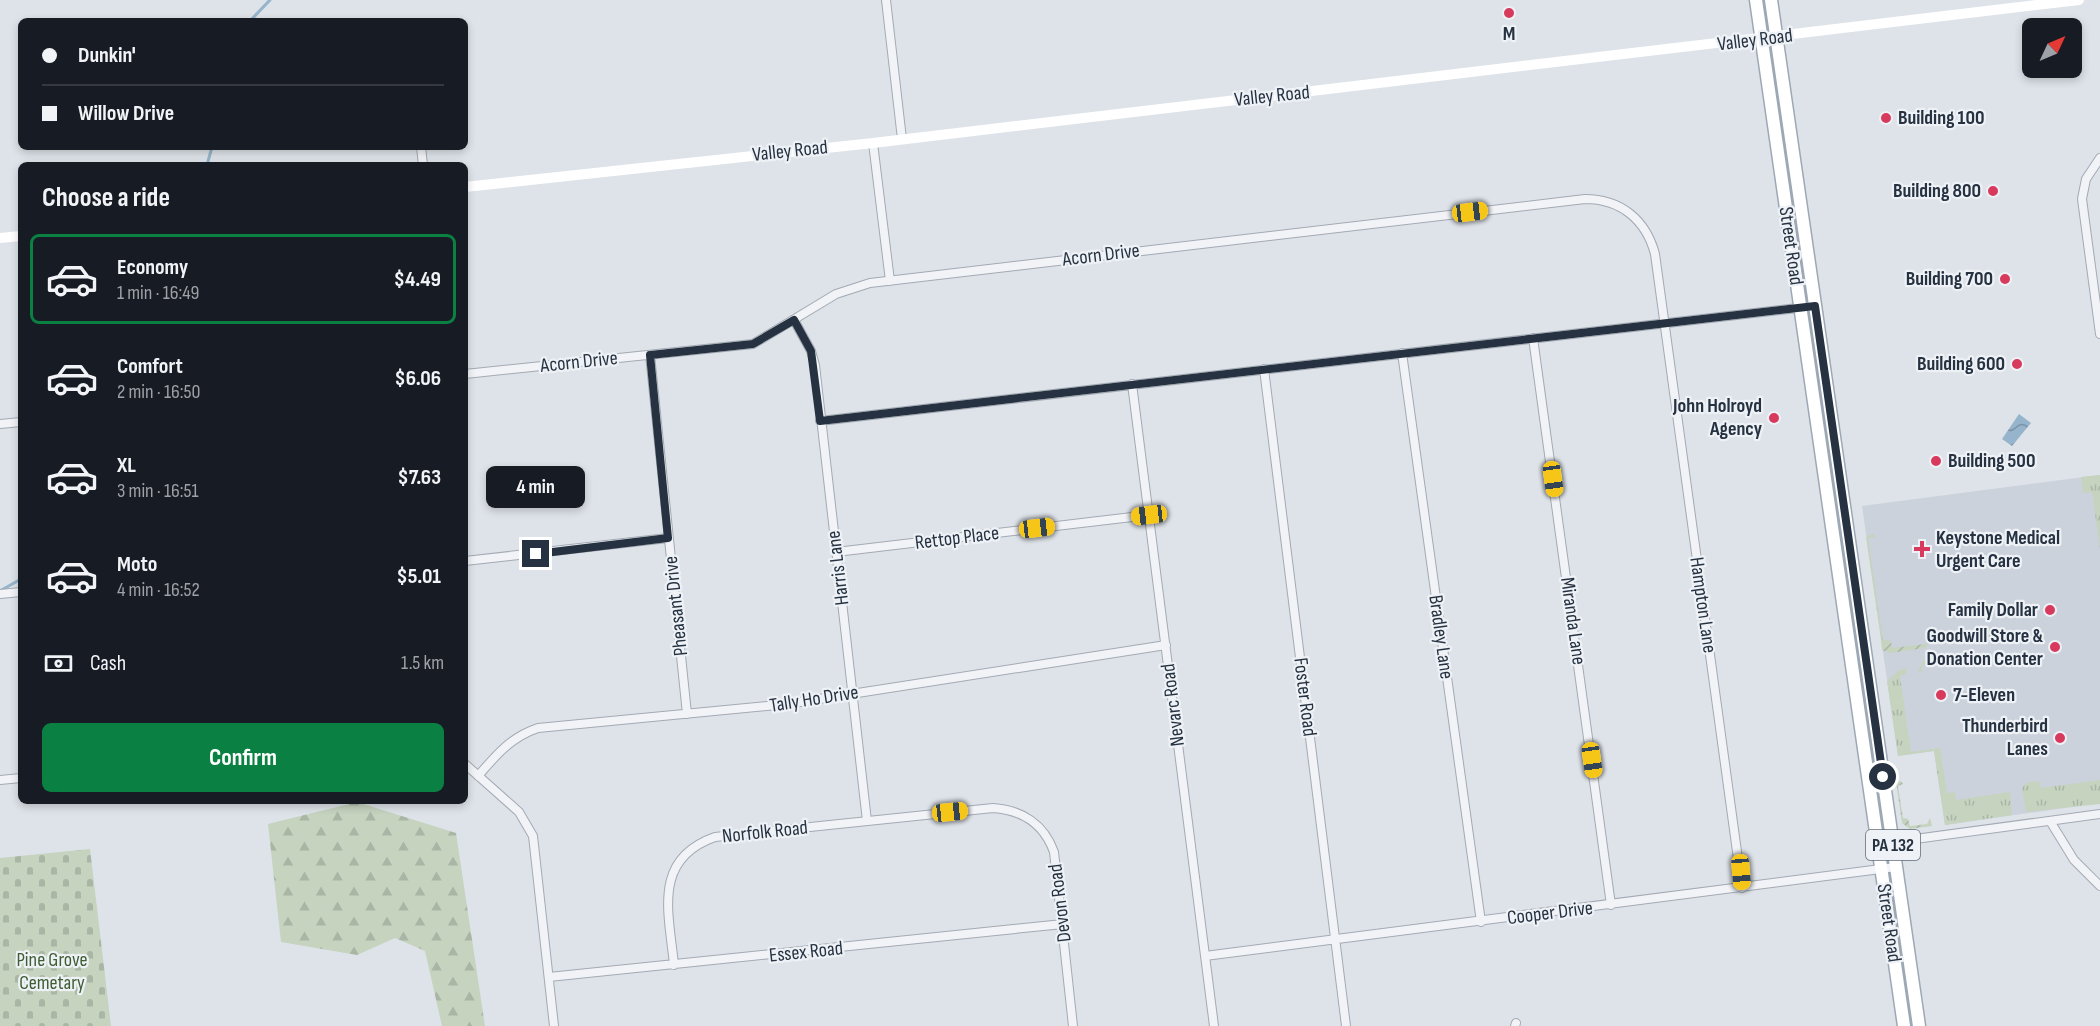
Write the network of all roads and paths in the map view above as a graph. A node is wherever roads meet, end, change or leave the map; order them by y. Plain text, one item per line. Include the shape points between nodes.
1 (886, 0) edge
2 (1756, 0) edge
3 (1772, 0) edge
4 (2079, 0) edge
5 (1777, 38) junction
6 (1762, 40) junction
7 (902, 139) junction
8 (873, 143) junction
9 (2098, 160) edge
10 (468, 187) edge
11 (18, 236) edge
12 (0, 238) edge
13 (2096, 278) edge
14 (890, 281) junction
15 (1815, 306) junction
16 (1800, 307) junction
17 (794, 320) junction
18 (1664, 323) junction
19 (2100, 334) edge
20 (1533, 338) junction
21 (1402, 353) junction
22 (650, 355) junction
23 (1264, 369) junction
24 (468, 374) edge
25 (1132, 384) junction
26 (820, 421) junction
27 (18, 422) edge
28 (0, 424) edge
29 (1149, 515) junction
30 (668, 538) junction
31 (836, 552) junction
32 (468, 561) edge
33 (18, 592) edge
34 (0, 594) edge
35 (1166, 645) junction
36 (852, 693) junction
37 (687, 714) junction
38 (468, 767) edge
39 (478, 776) junction
40 (18, 778) edge
41 (0, 780) edge
42 (2100, 814) edge
43 (929, 815) joint
44 (867, 821) junction
45 (2050, 821) junction
46 (1892, 842) junction
47 (1878, 844) junction
48 (1896, 867) junction
49 (1881, 869) junction
50 (2100, 886) edge
51 (1742, 888) junction
52 (1611, 905) junction
53 (1481, 922) junction
54 (1063, 924) junction
55 (1336, 940) junction
56 (1205, 956) junction
57 (674, 965) junction
58 (549, 977) junction
59 (554, 1026) edge
60 (1073, 1026) edge
61 (1214, 1026) edge
62 (1346, 1026) edge
63 (1904, 1026) edge
64 (1919, 1026) edge

1 - 7 street
2 - 6 main road, Street Road / PA 132
3 - 5 main road, Street Road / PA 132
4 - 5 street, Valley Road
5 - 6 street, Valley Road
5 - 15 main road, Street Road / PA 132
6 - 7 street, Valley Road
6 - 16 main road, Street Road / PA 132
7 - 8 street, Valley Road
8 - 10 street, Valley Road
8 - 14 street
9 - 13 street via 2086,179 2082,199
11 - 12 street
13 - 19 street
14 - 17 street, Acorn Drive via 849,289
14 - 18 street, Acorn Drive via 1594,199 1625,209 1649,236
15 - 16 street
15 - 46 main road, Street Road / PA 132
16 - 18 street
16 - 47 main road, Street Road / PA 132
17 - 22 street, Acorn Drive via 753,344
17 - 26 street, Harris Lane via 811,351
18 - 20 street
18 - 51 street, Hampton Lane
20 - 21 street
20 - 52 street, Miranda Lane
21 - 23 street
21 - 53 street, Bradley Lane
22 - 24 street, Acorn Drive
22 - 30 street, Pheasant Drive
23 - 25 street
23 - 55 street, Foster Road
25 - 26 street
25 - 29 street, Nevarc Road
26 - 31 street, Harris Lane
27 - 28 street
29 - 31 street, Rettop Place
29 - 35 street, Nevarc Road
30 - 32 street
30 - 37 street, Pheasant Drive
31 - 36 street, Harris Lane
33 - 34 street
35 - 36 street, Tally Ho Drive
35 - 56 street, Nevarc Road
36 - 37 street, Tally Ho Drive
36 - 44 street, Harris Lane
37 - 39 street, Tally Ho Drive via 538,728 508,743
38 - 39 street
39 - 58 street via 519,812 533,836
40 - 41 street
42 - 45 street
43 - 44 street, Norfolk Road
43 - 54 street, Devon Road via 1006,809 1038,825 1054,852
44 - 57 street, Norfolk Road via 715,837 692,848 680,860 667,896
45 - 46 street
45 - 50 street via 2074,860
46 - 47 street
46 - 48 main road, Street Road / PA 132
47 - 49 main road, Street Road / PA 132
48 - 49 street, Cooper Drive
48 - 64 main road, Street Road / PA 132
49 - 51 street, Cooper Drive
49 - 63 main road, Street Road / PA 132
51 - 52 street, Cooper Drive
52 - 53 street, Cooper Drive
53 - 55 street, Cooper Drive
54 - 57 street, Essex Road
54 - 60 street, Devon Road
55 - 56 street, Cooper Drive
55 - 62 street, Foster Road
56 - 61 street, Nevarc Road
57 - 58 street, Essex Road
58 - 59 street

